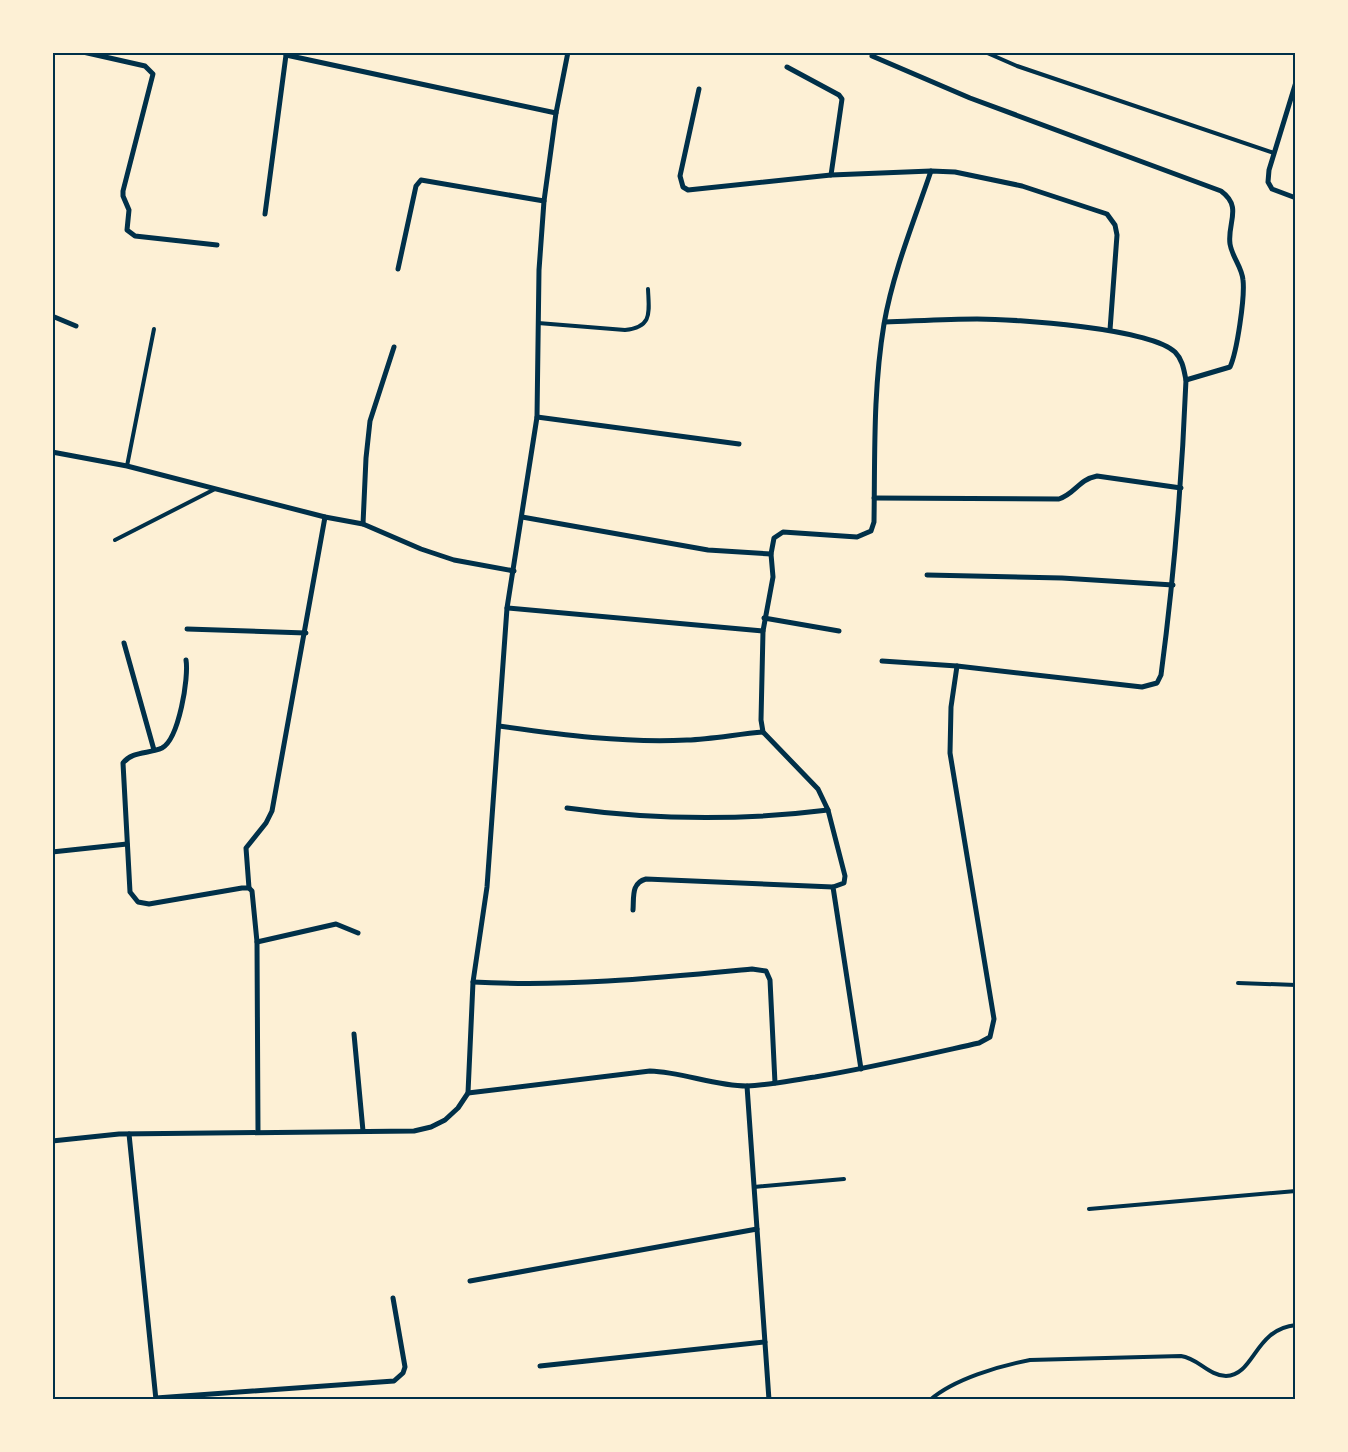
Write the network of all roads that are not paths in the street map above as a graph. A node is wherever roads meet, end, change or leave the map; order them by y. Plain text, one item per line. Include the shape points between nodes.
1 (83, 52) edge
2 (568, 52) edge
3 (985, 52) edge
4 (286, 54) edge
5 (108, 55) edge
6 (872, 56) dead end
7 (787, 67) dead end
8 (1296, 82) edge
9 (699, 89) dead end
10 (556, 113) junction
11 (1274, 153) junction
12 (931, 171) junction
13 (831, 175) junction
14 (1296, 198) edge
15 (544, 201) junction
16 (265, 214) dead end
17 (217, 245) dead end
18 (398, 269) dead end
19 (648, 289) dead end
20 (52, 316) edge
21 (885, 322) junction
22 (538, 323) junction
23 (76, 326) dead end
24 (154, 330) dead end
25 (1110, 330) junction
26 (394, 347) dead end
27 (1186, 380) junction
28 (537, 417) junction
29 (739, 444) dead end
30 (52, 452) edge
31 (127, 466) junction
32 (214, 488) junction
33 (1181, 488) junction
34 (874, 498) junction
35 (325, 517) junction
36 (522, 517) junction
37 (363, 524) junction
38 (115, 540) dead end
39 (771, 554) junction
40 (514, 571) junction
41 (927, 575) dead end
42 (1173, 585) junction
43 (507, 608) junction
44 (764, 618) junction
45 (187, 630) dead end
46 (839, 631) dead end
47 (306, 632) junction
48 (763, 632) junction
49 (124, 643) dead end
50 (186, 660) dead end
51 (882, 661) dead end
52 (957, 666) junction
53 (499, 726) junction
54 (763, 732) junction
55 (154, 750) junction
56 (566, 808) dead end
57 (828, 810) junction
58 (127, 844) junction
59 (52, 852) edge
60 (833, 887) junction
61 (249, 888) junction
62 (633, 910) dead end
63 (358, 933) dead end
64 (257, 942) junction
65 (473, 982) junction
66 (1238, 983) dead end
67 (1296, 985) edge
68 (354, 1034) dead end
69 (861, 1069) junction
70 (774, 1083) junction
71 (747, 1086) junction
72 (468, 1093) junction
73 (258, 1131) junction
74 (363, 1131) junction
75 (129, 1134) junction
76 (52, 1141) edge
77 (844, 1179) dead end
78 (754, 1186) junction
79 (1296, 1191) edge
80 (1089, 1209) dead end
81 (757, 1229) junction
82 (470, 1281) dead end
83 (393, 1298) dead end
84 (1296, 1325) edge
85 (765, 1342) junction
86 (540, 1366) dead end
87 (156, 1399) edge
88 (769, 1400) edge
89 (930, 1400) edge

1 - 5 street
2 - 10 street
3 - 11 lane via 1017,66
4 - 10 street
4 - 16 street
5 - 17 street via 145,66 153,74 123,191 129,210 127,230 134,236
6 - 27 street via 955,93 1227,196 1233,210 1231,247 1244,281 1237,344 1230,367
7 - 13 street via 842,99
8 - 11 street
9 - 13 street via 680,176 683,187 696,190
10 - 15 street
11 - 14 street via 1268,182 1272,189
12 - 13 street
12 - 21 street via 896,273
12 - 25 street via 985,177 1022,186 1107,214 1118,235
15 - 18 street via 421,180 416,186
15 - 22 street
19 - 22 lane via 649,312 645,323 637,329
20 - 23 street
21 - 25 street via 978,319
21 - 34 street via 877,377
22 - 28 street
24 - 31 lane
25 - 27 street via 1148,338 1175,352
26 - 37 street via 370,421
27 - 33 street
28 - 29 street
28 - 36 street
30 - 31 street
31 - 32 street
32 - 35 street
32 - 38 lane
33 - 34 street via 1097,476 1087,478 1059,499
33 - 42 street
34 - 39 street via 874,522 871,531 864,536 783,532 774,538
35 - 37 street
35 - 47 street
36 - 39 street via 708,550
36 - 40 street
37 - 40 street via 454,560
39 - 44 street via 773,578
40 - 43 street
41 - 42 street
42 - 52 street via 1161,675 1157,683 1149,686
43 - 48 street
43 - 53 street
44 - 46 street
44 - 48 street
45 - 47 street
47 - 61 street via 272,811 246,848
48 - 54 street
49 - 55 street
50 - 55 street via 187,681 172,733 166,745
51 - 52 street
52 - 69 street via 951,707 950,753 994,1019 993,1030 990,1037 980,1043
53 - 54 street via 580,738 631,740 688,740
53 - 65 street via 487,887
54 - 57 street via 807,776
55 - 58 street via 135,754 123,763
56 - 57 street via 678,819 754,817
57 - 60 street via 846,880
58 - 59 street
58 - 61 street via 130,892 142,904
60 - 62 street via 646,880 639,881 636,886
60 - 69 street
61 - 64 street via 254,896
63 - 64 street via 336,924
64 - 73 street
65 - 70 street via 589,983 752,969 766,971 770,980
65 - 72 street
66 - 67 lane
68 - 74 street
69 - 70 street
70 - 71 street
71 - 72 street via 650,1071
71 - 78 street
72 - 74 street via 445,1120 431,1127 414,1131
73 - 74 street
73 - 75 street
75 - 76 street
75 - 87 street
77 - 78 lane
78 - 81 street
79 - 80 lane
81 - 82 street
81 - 85 street
83 - 87 street via 405,1366 403,1373 394,1381
84 - 89 lane via 1274,1331 1244,1368 1233,1375 1215,1374 1190,1357 1181,1356 1030,1360 984,1373 940,1391
85 - 86 street
85 - 88 street

